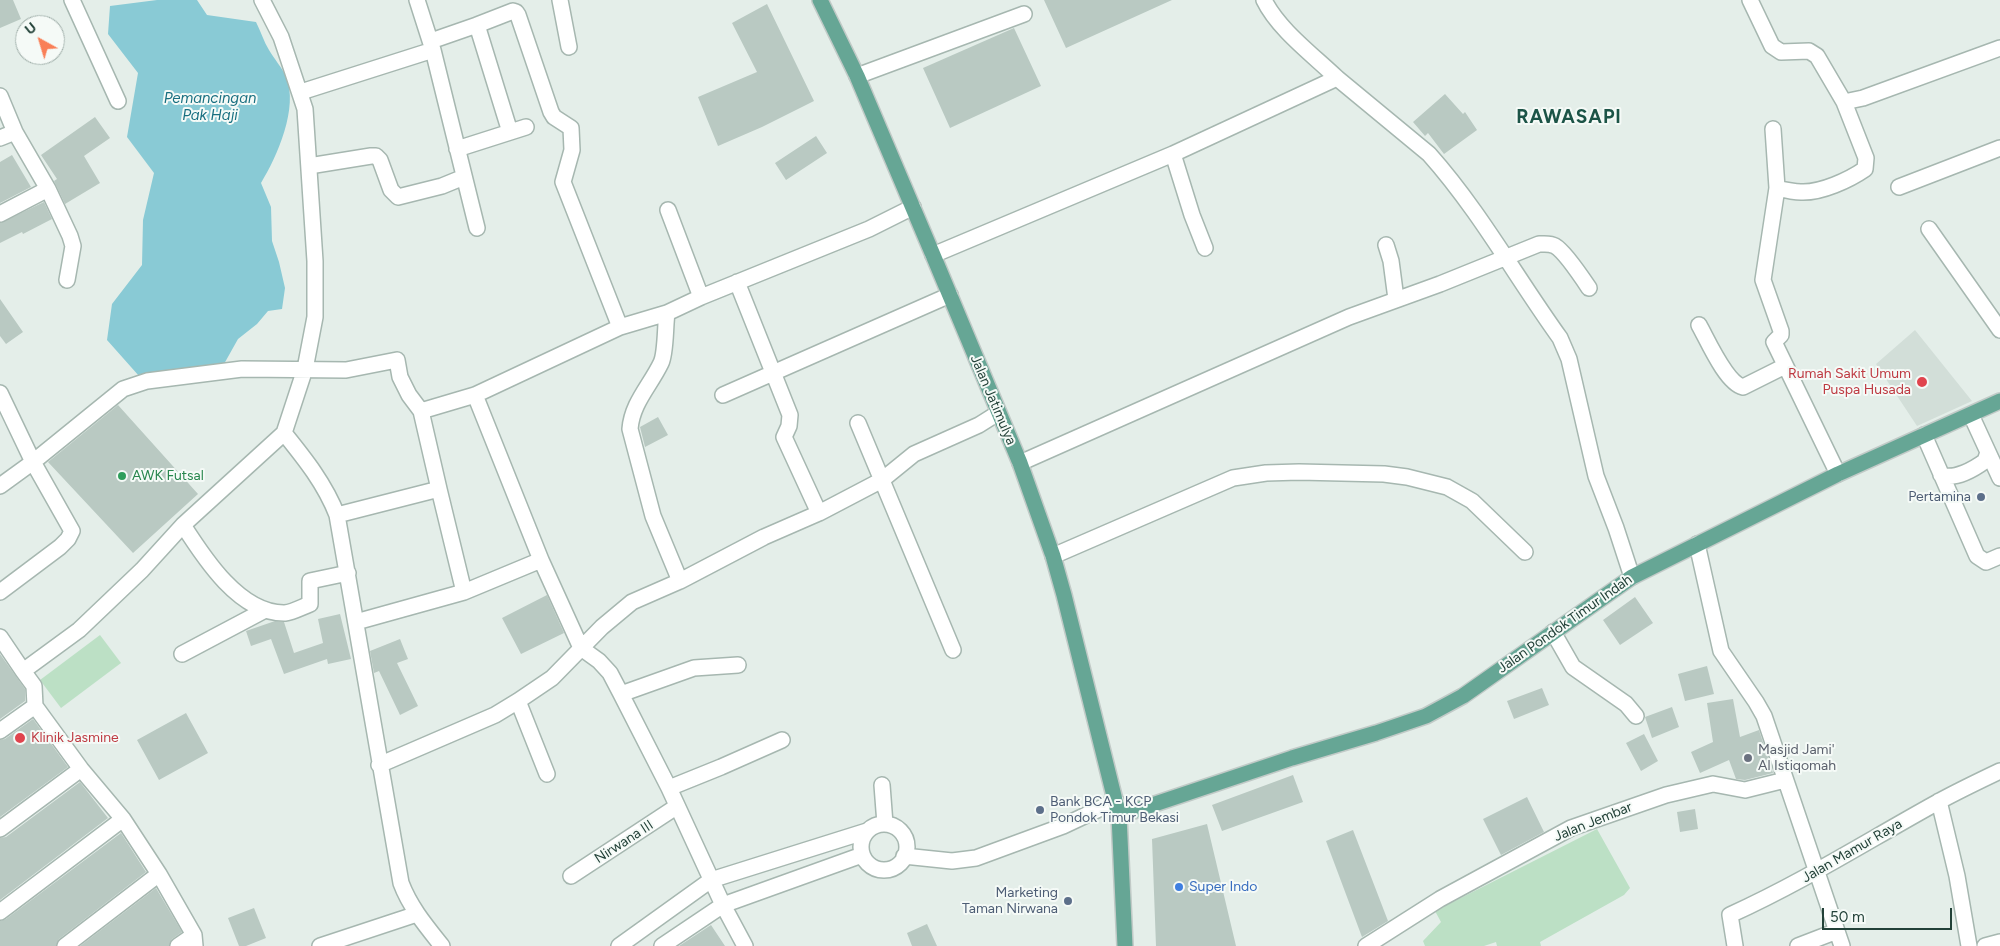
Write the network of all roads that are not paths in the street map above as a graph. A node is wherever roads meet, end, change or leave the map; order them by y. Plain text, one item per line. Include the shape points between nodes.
1 (72, 0) edge
2 (262, 0) edge
3 (417, 0) edge
4 (560, 0) edge
5 (820, 0) edge
6 (1264, 0) edge
7 (1750, 0) edge
8 (1024, 14) dead end
9 (477, 25) junction
10 (432, 46) junction
11 (569, 47) dead end
12 (2000, 48) edge
13 (857, 76) junction
14 (1337, 78) junction
15 (301, 92) junction
16 (0, 96) edge
17 (118, 101) dead end
18 (1844, 102) junction
19 (526, 127) dead end
20 (1773, 129) dead end
21 (15, 132) junction
22 (510, 132) junction
23 (0, 138) edge
24 (2000, 148) edge
25 (457, 149) junction
26 (1173, 154) junction
27 (309, 166) junction
28 (464, 177) junction
29 (1899, 186) dead end
30 (1777, 188) junction
31 (48, 189) junction
32 (913, 207) junction
33 (668, 210) dead end
34 (0, 214) edge
35 (477, 228) dead end
36 (1929, 229) dead end
37 (1386, 245) dead end
38 (1205, 248) dead end
39 (934, 255) junction
40 (1504, 258) junction
41 (67, 280) dead end
42 (736, 282) junction
43 (1589, 288) dead end
44 (950, 295) junction
45 (701, 297) junction
46 (1396, 299) junction
47 (667, 313) junction
48 (1699, 325) dead end
49 (620, 327) junction
50 (2000, 330) edge
51 (1785, 366) junction
52 (306, 369) junction
53 (773, 373) junction
54 (0, 392) edge
55 (475, 395) junction
56 (723, 395) dead end
57 (2000, 401) edge
58 (421, 412) junction
59 (998, 413) junction
60 (1970, 415) junction
61 (858, 423) dead end
62 (284, 433) junction
63 (1924, 435) junction
64 (1988, 452) junction
65 (33, 462) junction
66 (1020, 463) junction
67 (1838, 474) junction
68 (1941, 475) junction
69 (2000, 478) edge
70 (882, 480) junction
71 (0, 486) edge
72 (439, 489) junction
73 (819, 513) junction
74 (337, 515) junction
75 (183, 525) junction
76 (1696, 544) junction
77 (1525, 552) dead end
78 (1052, 556) junction
79 (2000, 556) edge
80 (541, 560) junction
81 (348, 573) junction
82 (1632, 577) junction
83 (680, 581) junction
84 (0, 592) edge
85 (464, 592) junction
86 (265, 610) junction
87 (356, 622) junction
88 (1553, 632) junction
89 (0, 638) edge
90 (580, 648) junction
91 (953, 650) dead end
92 (182, 654) dead end
93 (738, 665) dead end
94 (23, 671) junction
95 (621, 694) junction
96 (518, 701) junction
97 (35, 706) junction
98 (1636, 716) dead end
99 (0, 731) edge
100 (782, 740) dead end
101 (379, 766) junction
102 (81, 769) junction
103 (2000, 771) edge
104 (547, 774) dead end
105 (1785, 780) junction
106 (882, 786) dead end
107 (668, 788) junction
108 (1939, 801) junction
109 (676, 807) junction
110 (1117, 809) junction
111 (123, 819) junction
112 (885, 824) junction
113 (0, 829) edge
114 (867, 831) junction
115 (862, 855) junction
116 (904, 856) junction
117 (1818, 872) junction
118 (159, 874) junction
119 (571, 876) dead end
120 (711, 880) junction
121 (723, 905) junction
122 (0, 912) edge
123 (417, 914) junction
124 (1837, 931) junction
125 (194, 940) edge
126 (2000, 942) edge
127 (65, 946) edge
128 (178, 946) edge
129 (320, 946) edge
130 (442, 946) edge
131 (620, 946) edge
132 (662, 946) edge
133 (745, 946) edge
134 (1125, 946) edge
135 (1366, 946) edge
136 (1735, 946) edge
137 (1798, 946) edge
138 (1842, 946) edge
139 (1969, 946) edge
140 (1985, 946) edge

1 - 17 street
2 - 15 street via 281,36
3 - 10 street
4 - 11 street
5 - 13 main road, Jalan Jatimulya
6 - 14 street via 1286,30
7 - 18 street via 1772,46 1781,52 1809,51 1817,56
8 - 13 street
9 - 10 street
9 - 22 street
9 - 49 street via 512,11 518,15 551,112 571,128 572,150 563,182
10 - 15 street
10 - 25 street
12 - 18 street
13 - 32 main road, Jalan Jatimulya
14 - 26 street
14 - 40 street via 1429,154 1470,206
15 - 27 street
16 - 21 street
18 - 30 street via 1866,158 1865,169 1852,178 1810,192
19 - 22 street
20 - 30 street
21 - 23 street
21 - 31 street
22 - 25 street
24 - 29 street
25 - 28 street
26 - 38 street
26 - 39 street
27 - 28 street via 376,156 391,190 398,196 442,186
27 - 52 street via 316,261 315,317
28 - 35 street
30 - 51 street via 1763,280 1782,331 1774,342
31 - 34 street
31 - 41 street via 73,246
32 - 39 main road, Jalan Jatimulya
32 - 42 street via 869,229
33 - 45 street
36 - 50 street
37 - 46 street via 1392,261
39 - 44 main road, Jalan Jatimulya
40 - 43 street via 1539,244 1549,244 1557,247
40 - 46 street
40 - 82 street via 1565,348 1596,476
42 - 45 street
42 - 53 street
44 - 53 street
44 - 59 main road, Jalan Jatimulya
45 - 47 street
46 - 66 street via 1349,316
47 - 49 street
47 - 83 street via 662,361 635,405 630,429 653,516
48 - 51 street via 1729,378 1737,386 1743,387
49 - 55 street
51 - 67 street
52 - 58 street via 346,370 397,360 408,395
52 - 62 street
52 - 65 street via 242,369 138,383 123,390
53 - 56 street
53 - 73 street via 790,415 784,436
54 - 65 street
55 - 58 street
55 - 80 street
57 - 60 main road, Jalan Pondok Timur Indah
58 - 72 street
59 - 66 main road, Jalan Jatimulya
59 - 70 street via 914,454
60 - 63 main road, Jalan Pondok Timur Indah
60 - 64 street
61 - 70 street
62 - 74 street via 317,475
62 - 75 street
63 - 67 main road, Jalan Pondok Timur Indah
63 - 68 street
64 - 68 street via 1985,461 1973,468 1952,477
64 - 69 street
65 - 71 street
65 - 84 street via 72,531 60,548
66 - 78 main road, Jalan Jatimulya
67 - 76 main road, Jalan Pondok Timur Indah
68 - 79 street via 1977,556 1986,562
70 - 73 street
70 - 91 street
72 - 74 street
72 - 85 street
73 - 83 street via 764,537
74 - 81 street
75 - 86 street via 219,576 240,595
75 - 94 street via 142,570 79,630
76 - 82 main road, Jalan Pondok Timur Indah
76 - 105 street via 1721,651 1764,716
77 - 78 street via 1472,501 1447,487 1407,476 1299,472 1233,478
78 - 110 main road, Jalan Jatimulya
80 - 85 street
80 - 90 street
81 - 86 street via 310,582 310,604 286,613
81 - 87 street
82 - 88 main road, Jalan Pondok Timur Indah
83 - 90 street via 632,602
85 - 87 street
86 - 92 street
87 - 101 street
88 - 98 street via 1573,667 1626,704
88 - 110 main road, Jalan Pondok Timur Indah via 1463,696 1426,716
89 - 94 street
90 - 95 street via 610,673
90 - 96 street via 552,678
93 - 95 street via 694,668
94 - 97 street via 34,686
95 - 107 street
96 - 101 street via 495,715
96 - 104 street
97 - 99 street
97 - 102 street
100 - 107 street
101 - 123 street via 401,883
102 - 111 street
102 - 113 street
103 - 108 street, Jalan Mamur Raya
105 - 117 street
105 - 135 street, Jalan Jembar via 1745,790 1713,784 1666,794 1570,828 1440,899
106 - 112 street
107 - 109 street
108 - 117 street, Jalan Mamur Raya
108 - 139 street
109 - 119 street, Nirwana III
109 - 120 street
110 - 116 street via 976,858 952,861
110 - 134 main road, Jalan Jatimulya
111 - 118 street
111 - 122 street
112 - 114 street
112 - 116 street via 896,827 904,835 907,845
114 - 115 street via 861,843
114 - 120 street
115 - 116 street via 869,865 886,870 897,866
115 - 121 street
117 - 124 street
117 - 136 street, Jalan Mamur Raya via 1730,915
118 - 125 street
118 - 127 street
120 - 121 street
120 - 131 street
121 - 132 street
121 - 133 street
123 - 129 street
123 - 130 street
124 - 137 street
124 - 138 street
125 - 128 street
126 - 140 street

